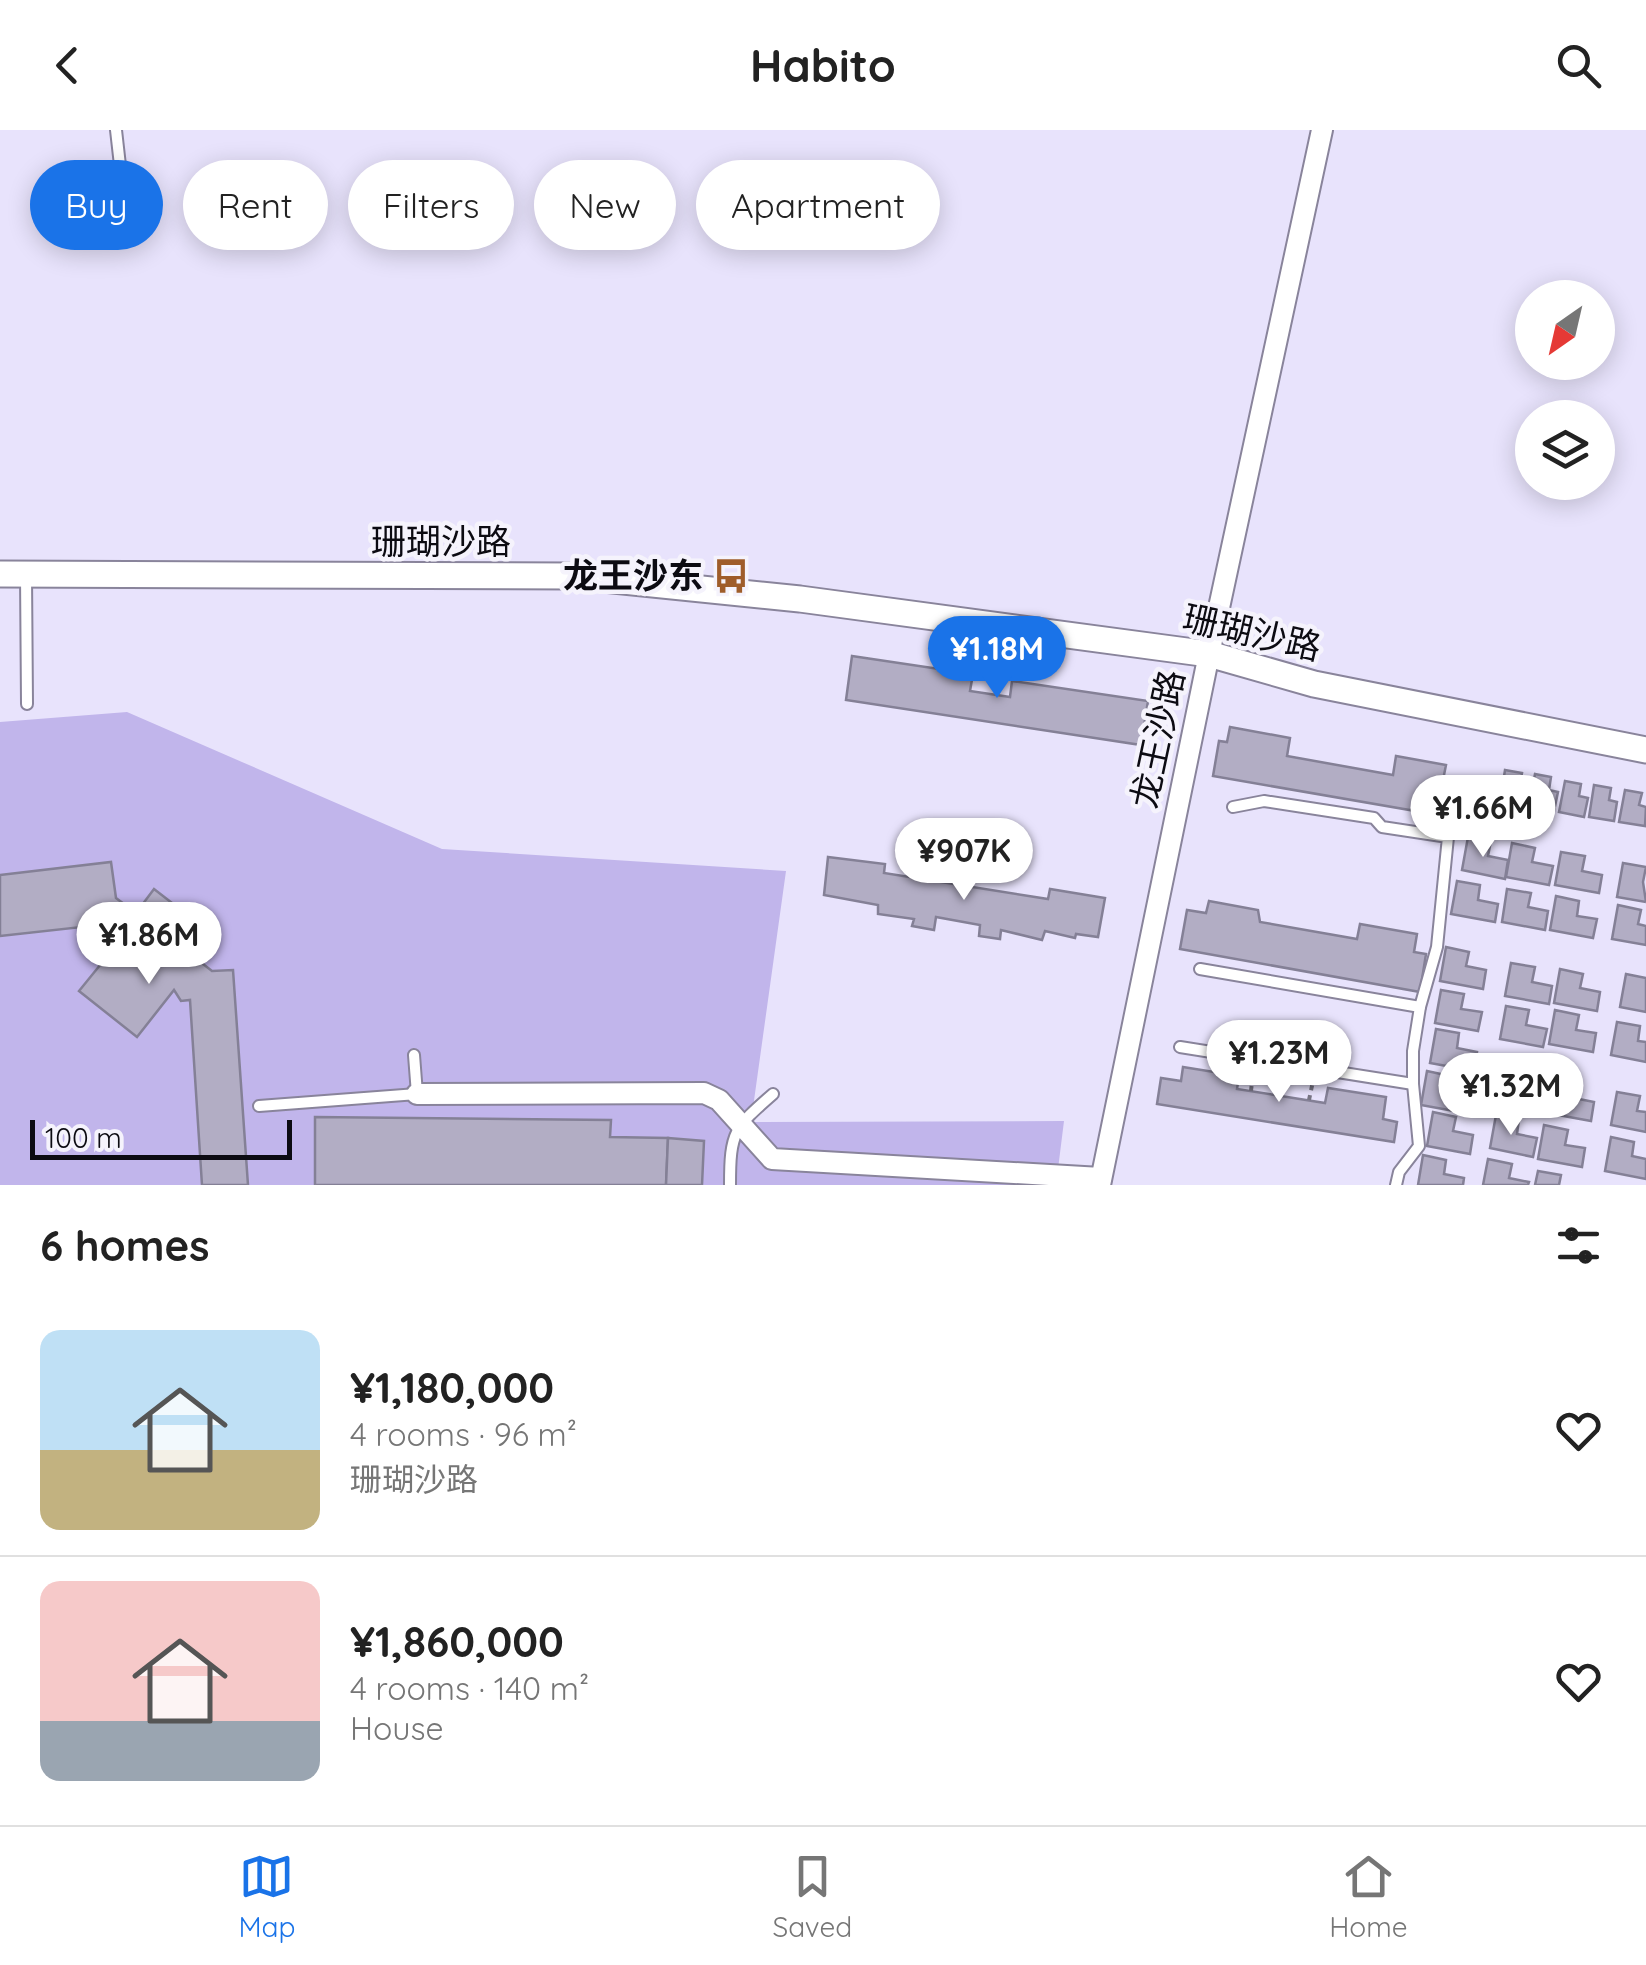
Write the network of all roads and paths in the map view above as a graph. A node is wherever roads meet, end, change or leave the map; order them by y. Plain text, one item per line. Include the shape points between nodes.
1 (116, 130) edge
2 (1322, 130) edge
3 (119, 160) edge
4 (13, 574) edge
5 (1209, 654) junction
6 (27, 704) dead end
7 (1646, 750) edge
8 (1233, 807) dead end
9 (1200, 969) dead end
10 (1420, 1007) junction
11 (1180, 1047) dead end
12 (414, 1055) dead end
13 (1255, 1058) junction
14 (1413, 1084) junction
15 (1250, 1092) dead end
16 (418, 1094) junction
17 (773, 1094) dead end
18 (259, 1106) dead end
19 (739, 1123) junction
20 (1101, 1181) edge
21 (730, 1185) edge
22 (1396, 1185) edge

1 - 3 lane
2 - 5 street, 龙王沙路
4 - 5 street, 珊瑚沙路 via 574,576
4 - 6 lane
5 - 7 street, 珊瑚沙路 via 1314,684
5 - 20 street, 龙王沙路
8 - 10 lane via 1264,801 1448,836 1437,947
9 - 10 lane
10 - 14 lane
11 - 13 lane
12 - 16 lane
13 - 14 lane
13 - 15 path
14 - 22 lane via 1420,1146
16 - 18 lane
16 - 19 street via 704,1093
17 - 19 lane
19 - 20 street via 772,1159
19 - 21 lane via 730,1150

